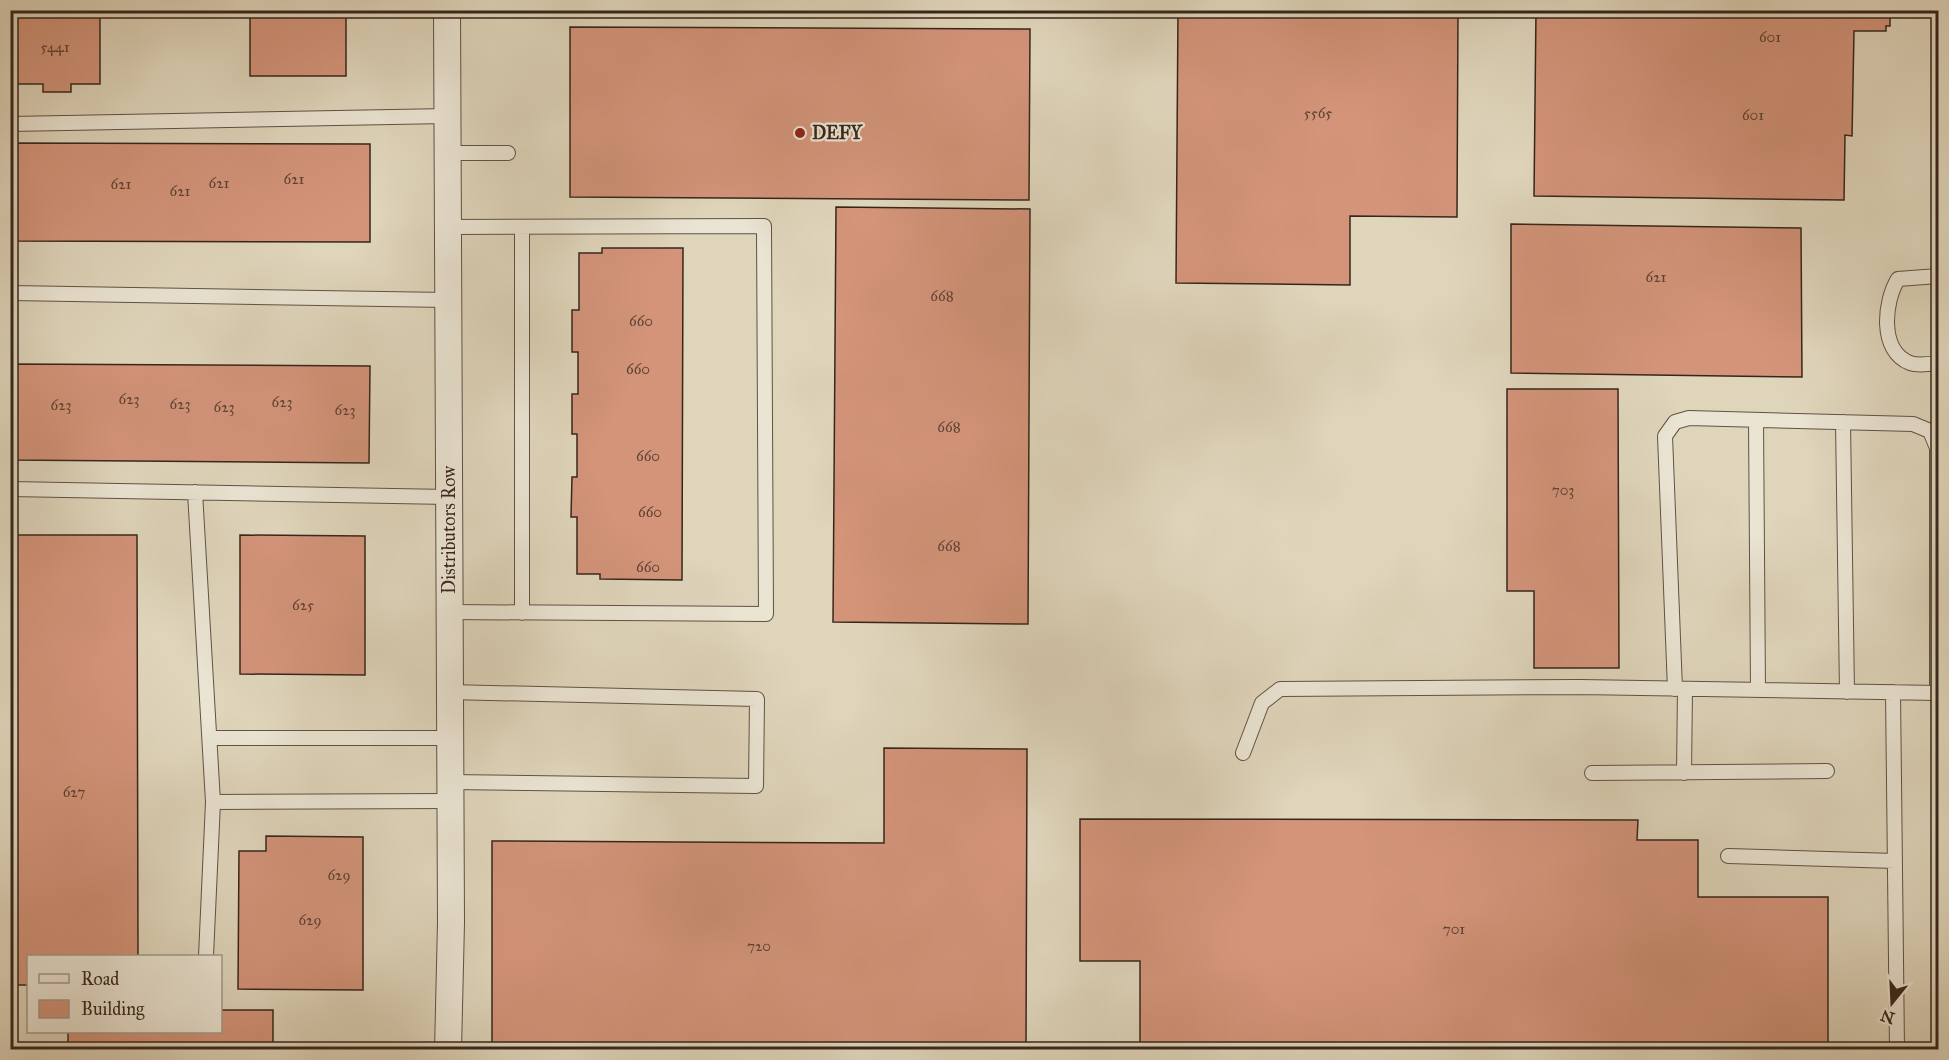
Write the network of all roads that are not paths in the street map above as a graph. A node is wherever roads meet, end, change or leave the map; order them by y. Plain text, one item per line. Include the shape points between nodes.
1 (447, 10) edge
2 (448, 116) junction
3 (10, 124) edge
4 (448, 153) junction
5 (508, 153) dead end
6 (448, 227) junction
7 (522, 227) junction
8 (1938, 276) edge
9 (10, 293) edge
10 (448, 300) junction
11 (1938, 363) edge
12 (1756, 420) junction
13 (1843, 422) junction
14 (10, 489) edge
15 (195, 492) junction
16 (449, 497) junction
17 (449, 612) junction
18 (522, 613) junction
19 (1680, 689) junction
20 (1758, 690) junction
21 (449, 692) junction
22 (1847, 692) junction
23 (1893, 692) junction
24 (1938, 693) edge
25 (211, 738) junction
26 (450, 738) junction
27 (1242, 753) dead end
28 (1827, 771) dead end
29 (1684, 772) junction
30 (1592, 773) dead end
31 (450, 792) junction
32 (213, 802) junction
33 (1728, 856) dead end
34 (1895, 861) junction
35 (206, 955) edge
36 (448, 1050) edge
37 (1897, 1050) edge

1 - 2 street, Distributors Row
2 - 3 lane
2 - 4 street, Distributors Row
4 - 5 lane
4 - 6 street, Distributors Row
6 - 7 lane
6 - 10 street, Distributors Row
7 - 18 lane
7 - 18 lane via 764,226 766,614
8 - 11 lane via 1898,279 1887,301 1889,342 1897,356 1912,364
9 - 10 lane
10 - 16 street, Distributors Row
12 - 13 lane
12 - 19 lane via 1689,418 1675,423 1665,436
12 - 20 lane
13 - 22 lane
13 - 24 lane via 1913,424 1930,431 1937,448
14 - 15 lane
15 - 16 lane
15 - 25 lane
16 - 17 street, Distributors Row
17 - 18 lane
17 - 21 street, Distributors Row
19 - 20 lane
19 - 27 lane via 1280,689 1262,703
19 - 29 lane
20 - 22 lane
21 - 26 street, Distributors Row
21 - 31 lane via 757,699 756,786
22 - 23 lane
23 - 24 lane
23 - 34 lane
25 - 26 lane
25 - 32 lane
26 - 31 street, Distributors Row
28 - 29 lane
29 - 30 lane
31 - 32 lane
31 - 36 street, Distributors Row
32 - 35 lane
33 - 34 lane
34 - 37 lane

